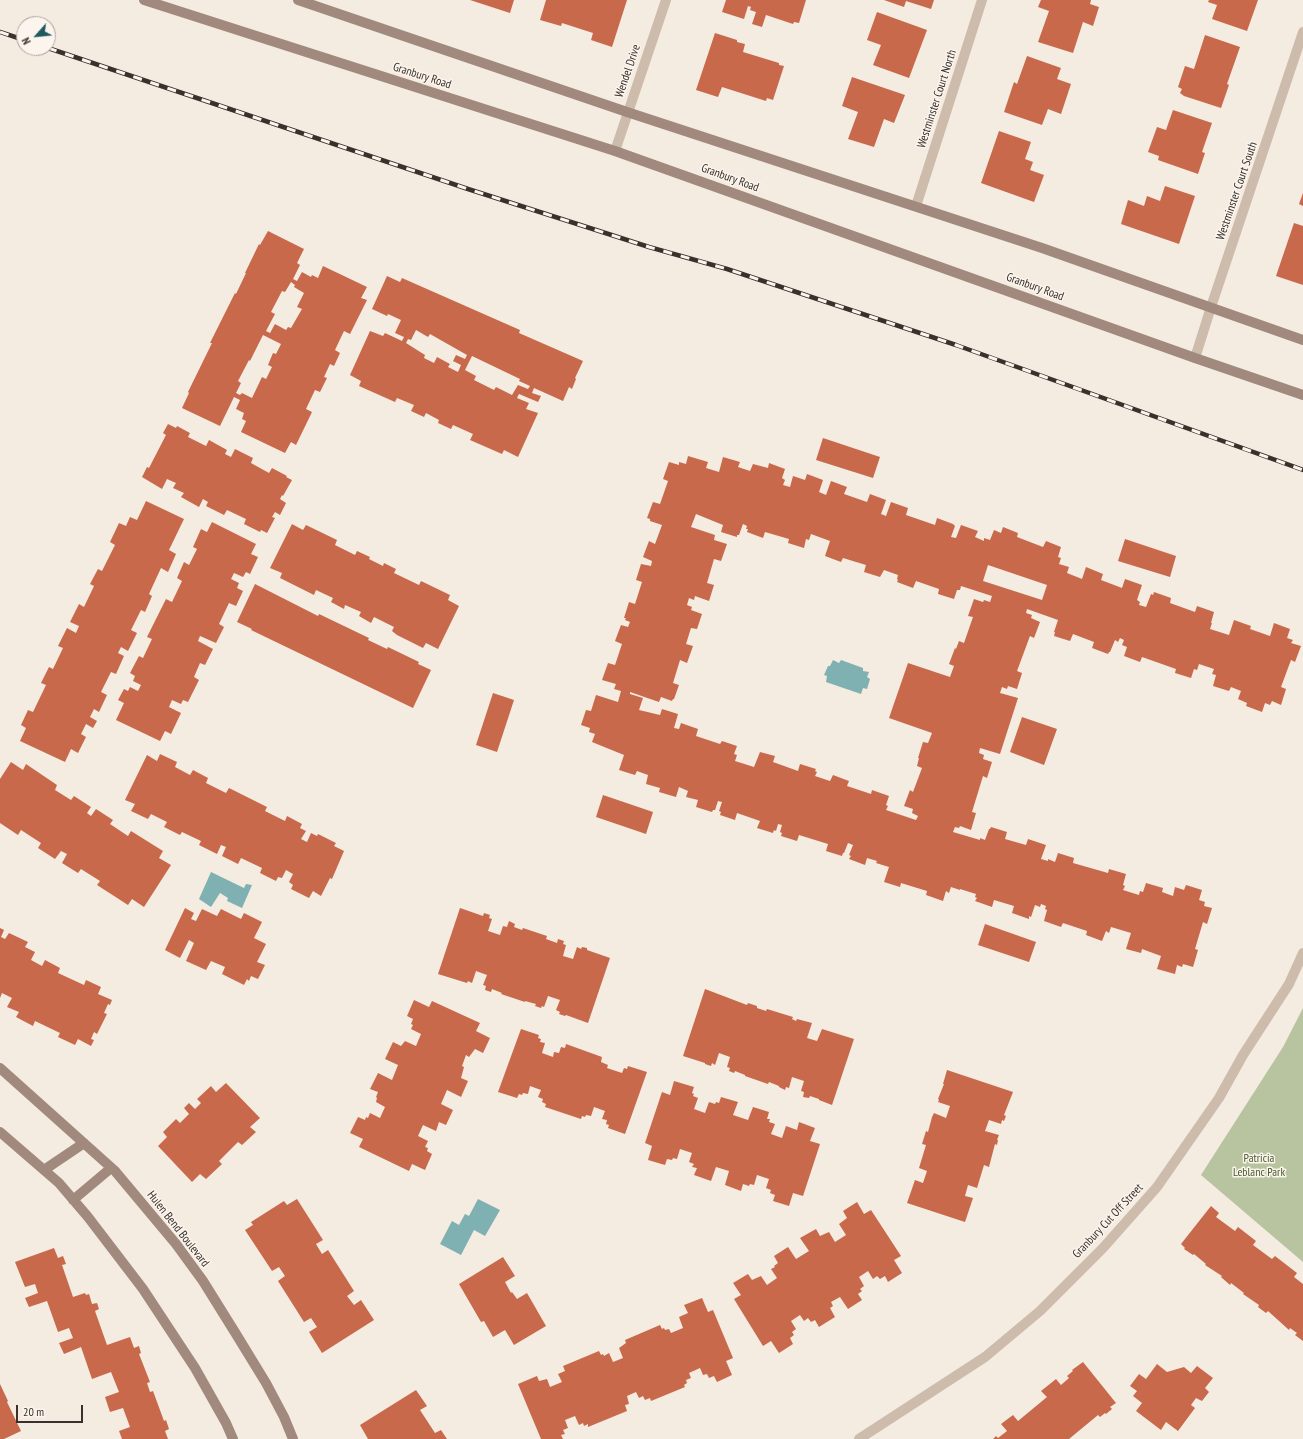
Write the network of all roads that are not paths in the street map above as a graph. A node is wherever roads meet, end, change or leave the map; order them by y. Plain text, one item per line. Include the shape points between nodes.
1 (144, 0) edge
2 (298, 0) edge
3 (666, 0) edge
4 (982, 0) edge
5 (1303, 32) edge
6 (627, 112) junction
7 (615, 151) junction
8 (916, 206) junction
9 (1211, 307) junction
10 (1303, 340) edge
11 (1195, 358) junction
12 (1303, 395) edge
13 (1303, 953) edge
14 (0, 1068) edge
15 (0, 1132) edge
16 (84, 1143) junction
17 (111, 1168) junction
18 (44, 1170) junction
19 (73, 1200) junction
20 (232, 1439) edge
21 (293, 1439) edge
22 (859, 1439) edge

1 - 7 main road, Granbury Road
2 - 6 main road
3 - 6 street, Wendel Drive
4 - 8 street, Westminster Court North
5 - 9 street, Westminster Court South
6 - 7 street, Wendel Drive
6 - 8 main road
7 - 11 main road, Granbury Road
8 - 9 main road
9 - 10 main road
9 - 11 street, Westminster Court South
11 - 12 main road, Granbury Road
13 - 22 street, Granbury Cut Off Street via 1289,984 1243,1055 1219,1098 1157,1187 1103,1248 1040,1311 985,1357
14 - 16 main road, Hulen Bend Boulevard
15 - 18 main road
16 - 17 main road, Hulen Bend Boulevard
16 - 18 main road
17 - 19 main road
17 - 21 main road, Hulen Bend Boulevard via 160,1223 203,1281 266,1382
18 - 19 main road
19 - 20 main road via 143,1289 167,1325 195,1368 226,1423

